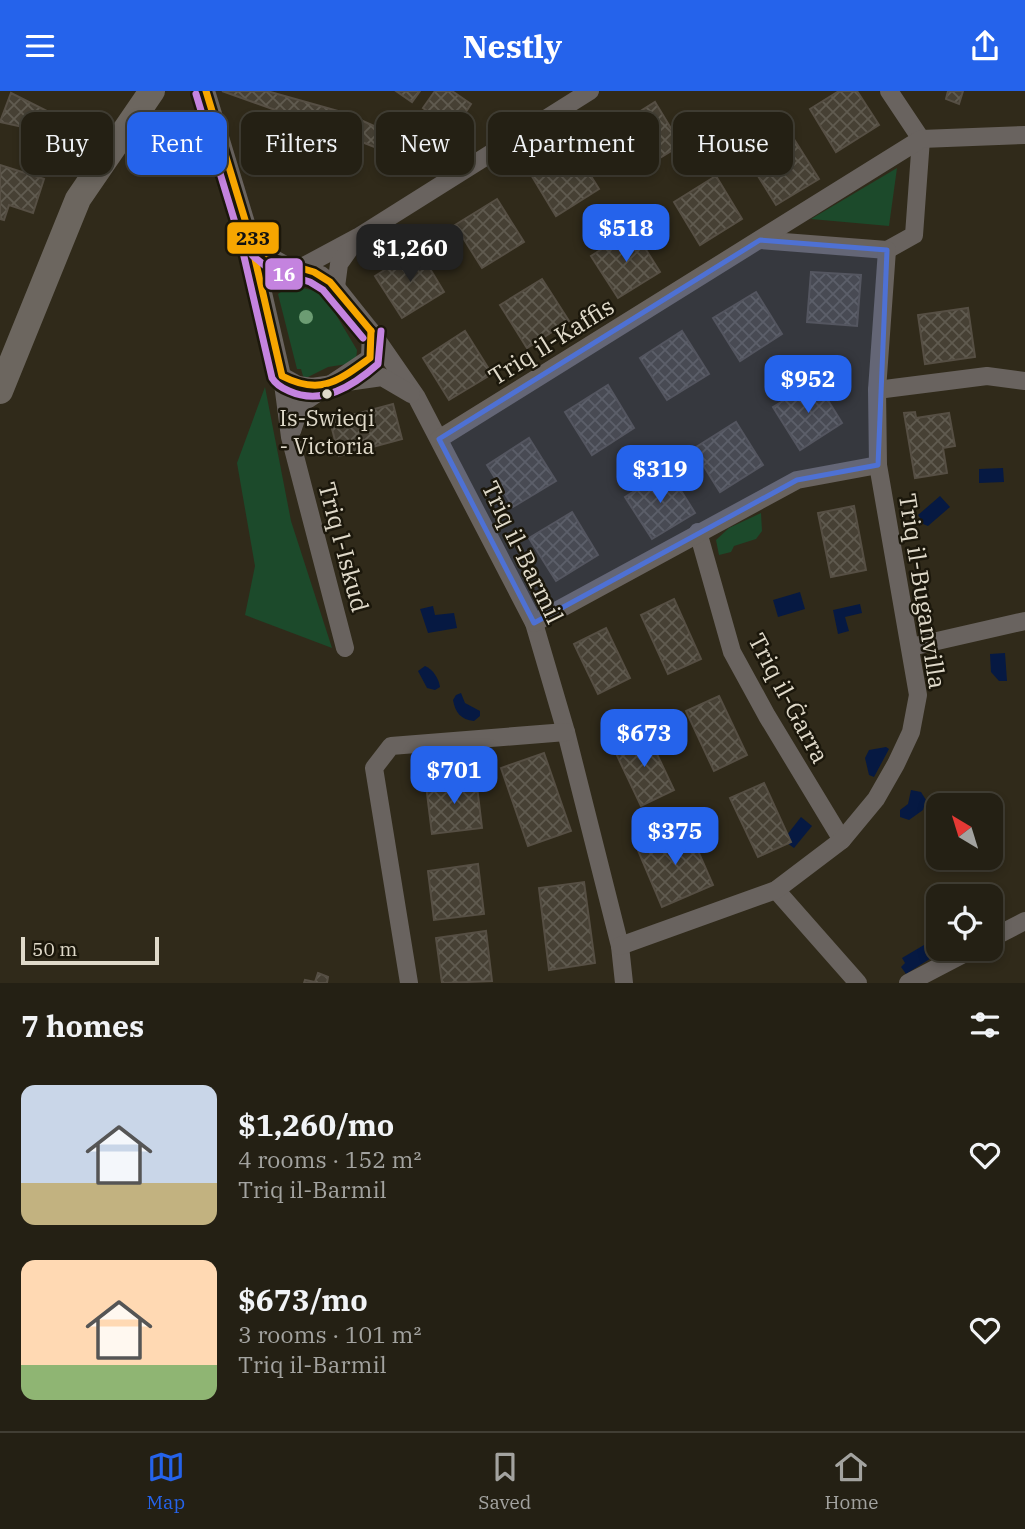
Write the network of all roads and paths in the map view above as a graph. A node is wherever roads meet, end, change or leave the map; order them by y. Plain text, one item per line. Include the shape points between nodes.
1 (152, 91) edge
2 (206, 91) edge
3 (590, 91) edge
4 (889, 91) edge
5 (1025, 135) edge
6 (921, 139) junction
7 (249, 233) junction
8 (358, 237) junction
9 (760, 240) junction
10 (887, 250) junction
11 (295, 266) junction
12 (336, 287) junction
13 (264, 295) junction
14 (371, 331) junction
15 (282, 376) junction
16 (1025, 381) edge
17 (334, 383) junction
18 (877, 390) junction
19 (0, 391) edge
20 (416, 396) junction
21 (290, 437) junction
22 (439, 439) junction
23 (878, 465) junction
24 (698, 532) junction
25 (1025, 621) edge
26 (534, 623) junction
27 (911, 647) junction
28 (345, 648) dead end
29 (566, 731) junction
30 (842, 840) junction
31 (776, 890) junction
32 (1025, 921) edge
33 (1003, 932) edge
34 (620, 946) junction
35 (950, 961) edge
36 (409, 983) edge
37 (624, 983) edge
38 (858, 983) edge
39 (908, 983) edge

1 - 19 main road via 78,199
2 - 7 street, Triq il-Barmil
3 - 8 street
4 - 6 street
5 - 6 street, Triq il-Kaffis
6 - 9 street, Triq il-Kaffis
6 - 10 street via 914,235
7 - 11 street, Triq il-Barmil via 262,252
7 - 13 street, Triq l-Iskud
8 - 11 street
8 - 12 street via 339,264
9 - 10 street
9 - 22 street, Triq il-Kaffis
10 - 18 street, Triq il-Buganvilla
11 - 12 street, Triq il-Barmil via 321,275
11 - 13 street via 274,271
12 - 14 street, Triq il-Barmil
13 - 15 street, Triq l-Iskud
14 - 17 street via 370,358
14 - 20 street, Triq il-Barmil
15 - 17 street via 298,385
15 - 21 street, Triq l-Iskud
16 - 18 street via 987,376
17 - 20 street via 382,377
17 - 21 street via 301,404
18 - 23 street, Triq il-Buganvilla
20 - 22 street, Triq il-Barmil
21 - 28 street, Triq l-Iskud
22 - 26 street, Triq il-Barmil
23 - 24 street via 797,479
23 - 27 street, Triq il-Buganvilla
24 - 26 street
24 - 30 street, Triq il-Ġarra via 732,652
25 - 27 street
26 - 29 street, Triq il-Barmil
27 - 30 street, Triq il-Buganvilla via 918,695 911,732 877,799
29 - 34 street, Triq il-Barmil
29 - 36 street via 391,747 374,768
30 - 31 street, Triq il-Buganvilla
31 - 34 street, Triq il-Buganvilla
31 - 38 street
32 - 33 street
34 - 37 street, Triq il-Barmil
35 - 39 street

